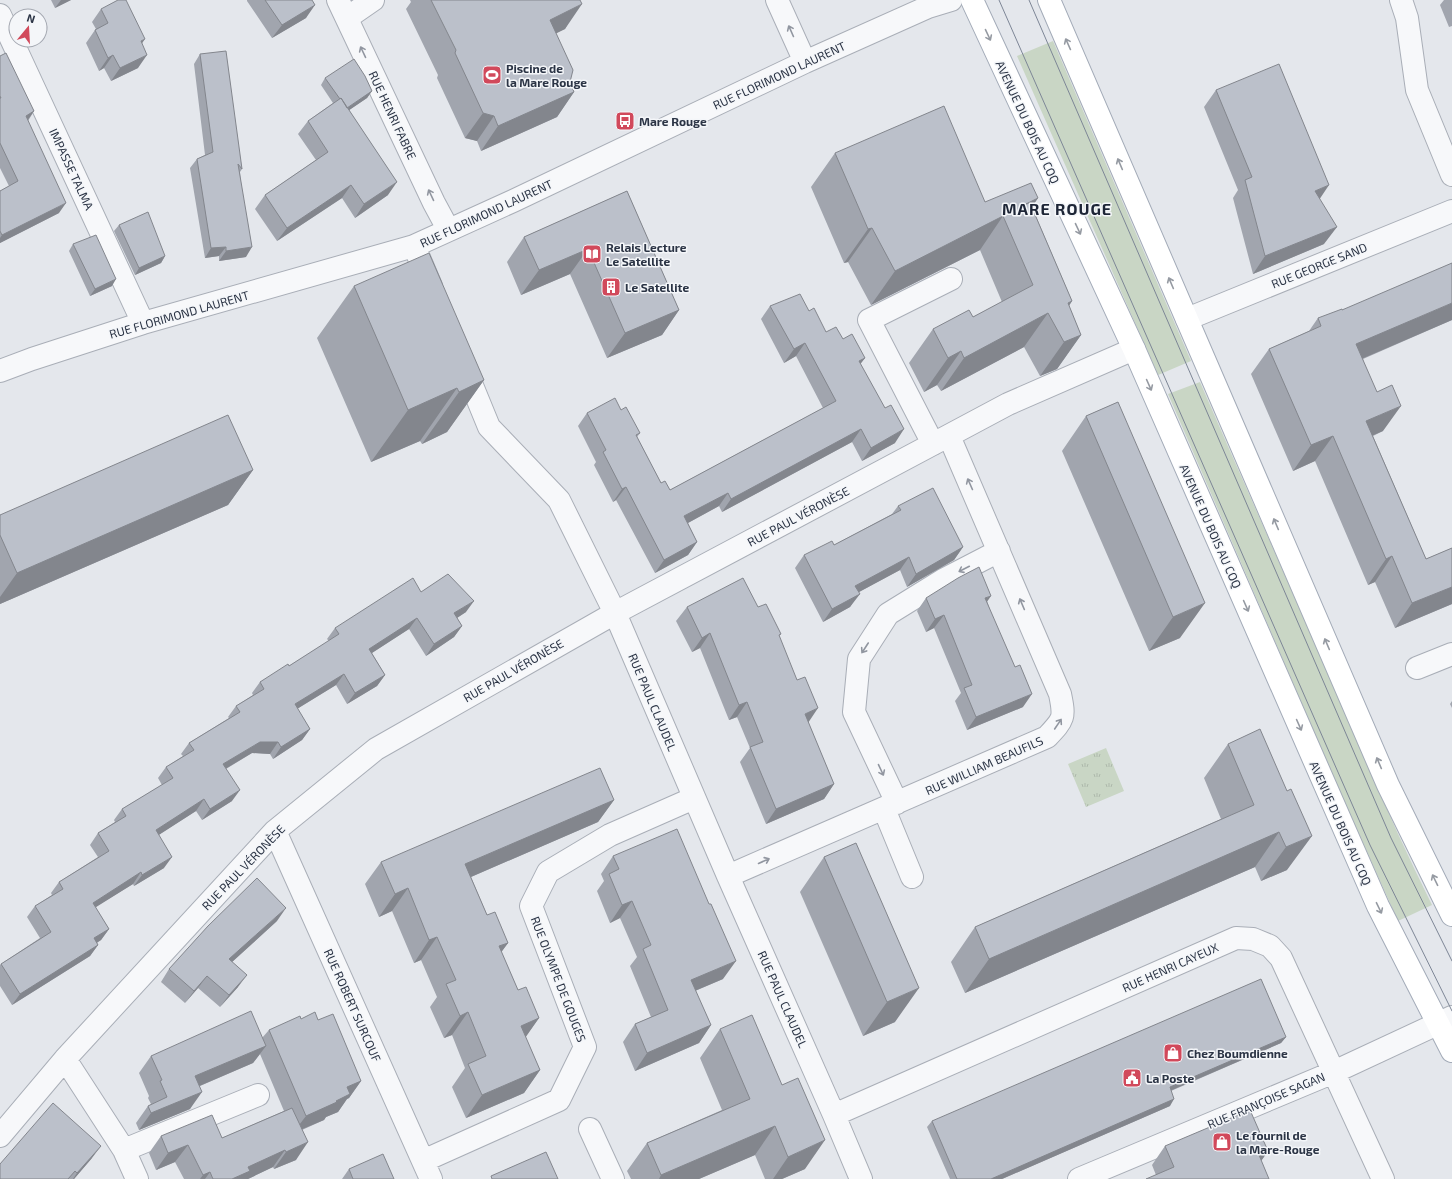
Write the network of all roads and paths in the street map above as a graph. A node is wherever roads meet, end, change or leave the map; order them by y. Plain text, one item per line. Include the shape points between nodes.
1 (373, 0) edge
2 (777, 0) edge
3 (951, 0) edge
4 (972, 0) edge
5 (1049, 0) edge
6 (1404, 1) edge
7 (342, 9) edge
8 (0, 15) edge
9 (805, 62) junction
10 (1452, 174) edge
11 (1452, 211) edge
12 (448, 230) junction
13 (414, 246) junction
14 (950, 279) edge
15 (438, 304) edge
16 (1187, 319) junction
17 (143, 323) junction
18 (456, 347) edge
19 (1134, 349) junction
20 (0, 371) edge
21 (941, 440) junction
22 (999, 551) junction
23 (615, 613) junction
24 (1452, 654) edge
25 (1417, 668) dead end
26 (694, 798) junction
27 (890, 806) junction
28 (275, 831) junction
29 (728, 876) junction
30 (912, 877) dead end
31 (1452, 915) edge
32 (1445, 1020) edge
33 (1452, 1051) edge
34 (65, 1059) junction
35 (1334, 1072) junction
36 (258, 1095) dead end
37 (834, 1115) junction
38 (590, 1129) dead end
39 (0, 1136) edge
40 (124, 1150) junction
41 (427, 1170) edge
42 (854, 1177) edge
43 (137, 1179) edge
44 (613, 1179) edge
45 (1079, 1179) edge
46 (1383, 1179) edge

1 - 7 street
9 -> 2 street
3 - 9 street, RUE FLORIMOND LAURENT via 928,7
4 -> 19 main road, AVENUE DU BOIS AU COQ
16 -> 5 main road
6 - 10 street via 1416,90
12 -> 7 street, RUE HENRI FABRE
8 - 17 street, IMPASSE TALMA
9 - 12 street, RUE FLORIMOND LAURENT
11 - 16 street, RUE GEORGE SAND
12 - 13 street, RUE FLORIMOND LAURENT
13 - 15 street
13 - 17 street, RUE FLORIMOND LAURENT
14 - 21 street, RUE WILLIAM BEAUFILS via 869,320
31 -> 16 main road via 1388,784
17 - 20 street, RUE FLORIMOND LAURENT
18 - 23 street, RUE PAUL CLAUDEL via 489,427 560,500
19 - 21 street, RUE PAUL VÉRONÈSE via 1008,404
19 -> 32 main road, AVENUE DU BOIS AU COQ via 1378,906
22 -> 21 street, RUE WILLIAM BEAUFILS
21 - 23 street, RUE PAUL VÉRONÈSE
22 -> 27 street via 943,580 888,614 858,659 854,712
27 -> 22 street, RUE WILLIAM BEAUFILS via 1047,737 1061,722 1063,709 1060,694
23 - 26 street, RUE PAUL CLAUDEL
23 - 28 street, RUE PAUL VÉRONÈSE via 376,749
24 - 25 street
26 - 29 street, RUE PAUL CLAUDEL
26 - 41 street, RUE OLYMPE DE GOUGES via 610,835 548,872 531,906 584,1047 559,1100
29 -> 27 street, RUE WILLIAM BEAUFILS
27 - 30 street
28 - 34 street, RUE PAUL VÉRONÈSE
28 - 41 street, RUE ROBERT SURCOUF
29 - 37 street, RUE PAUL CLAUDEL
32 - 33 main road, AVENUE DU BOIS AU COQ
32 - 35 street, RUE FRANÇOISE SAGAN
34 - 39 street, RUE PAUL VÉRONÈSE
34 - 40 street
35 - 37 street, RUE HENRI CAYEUX via 1282,958 1270,946 1253,939 1236,938
35 - 45 street, RUE FRANÇOISE SAGAN
35 - 46 street, RUE HENRI CAYEUX
36 - 40 street
37 - 42 street, RUE PAUL CLAUDEL
38 - 44 street
40 - 43 street

